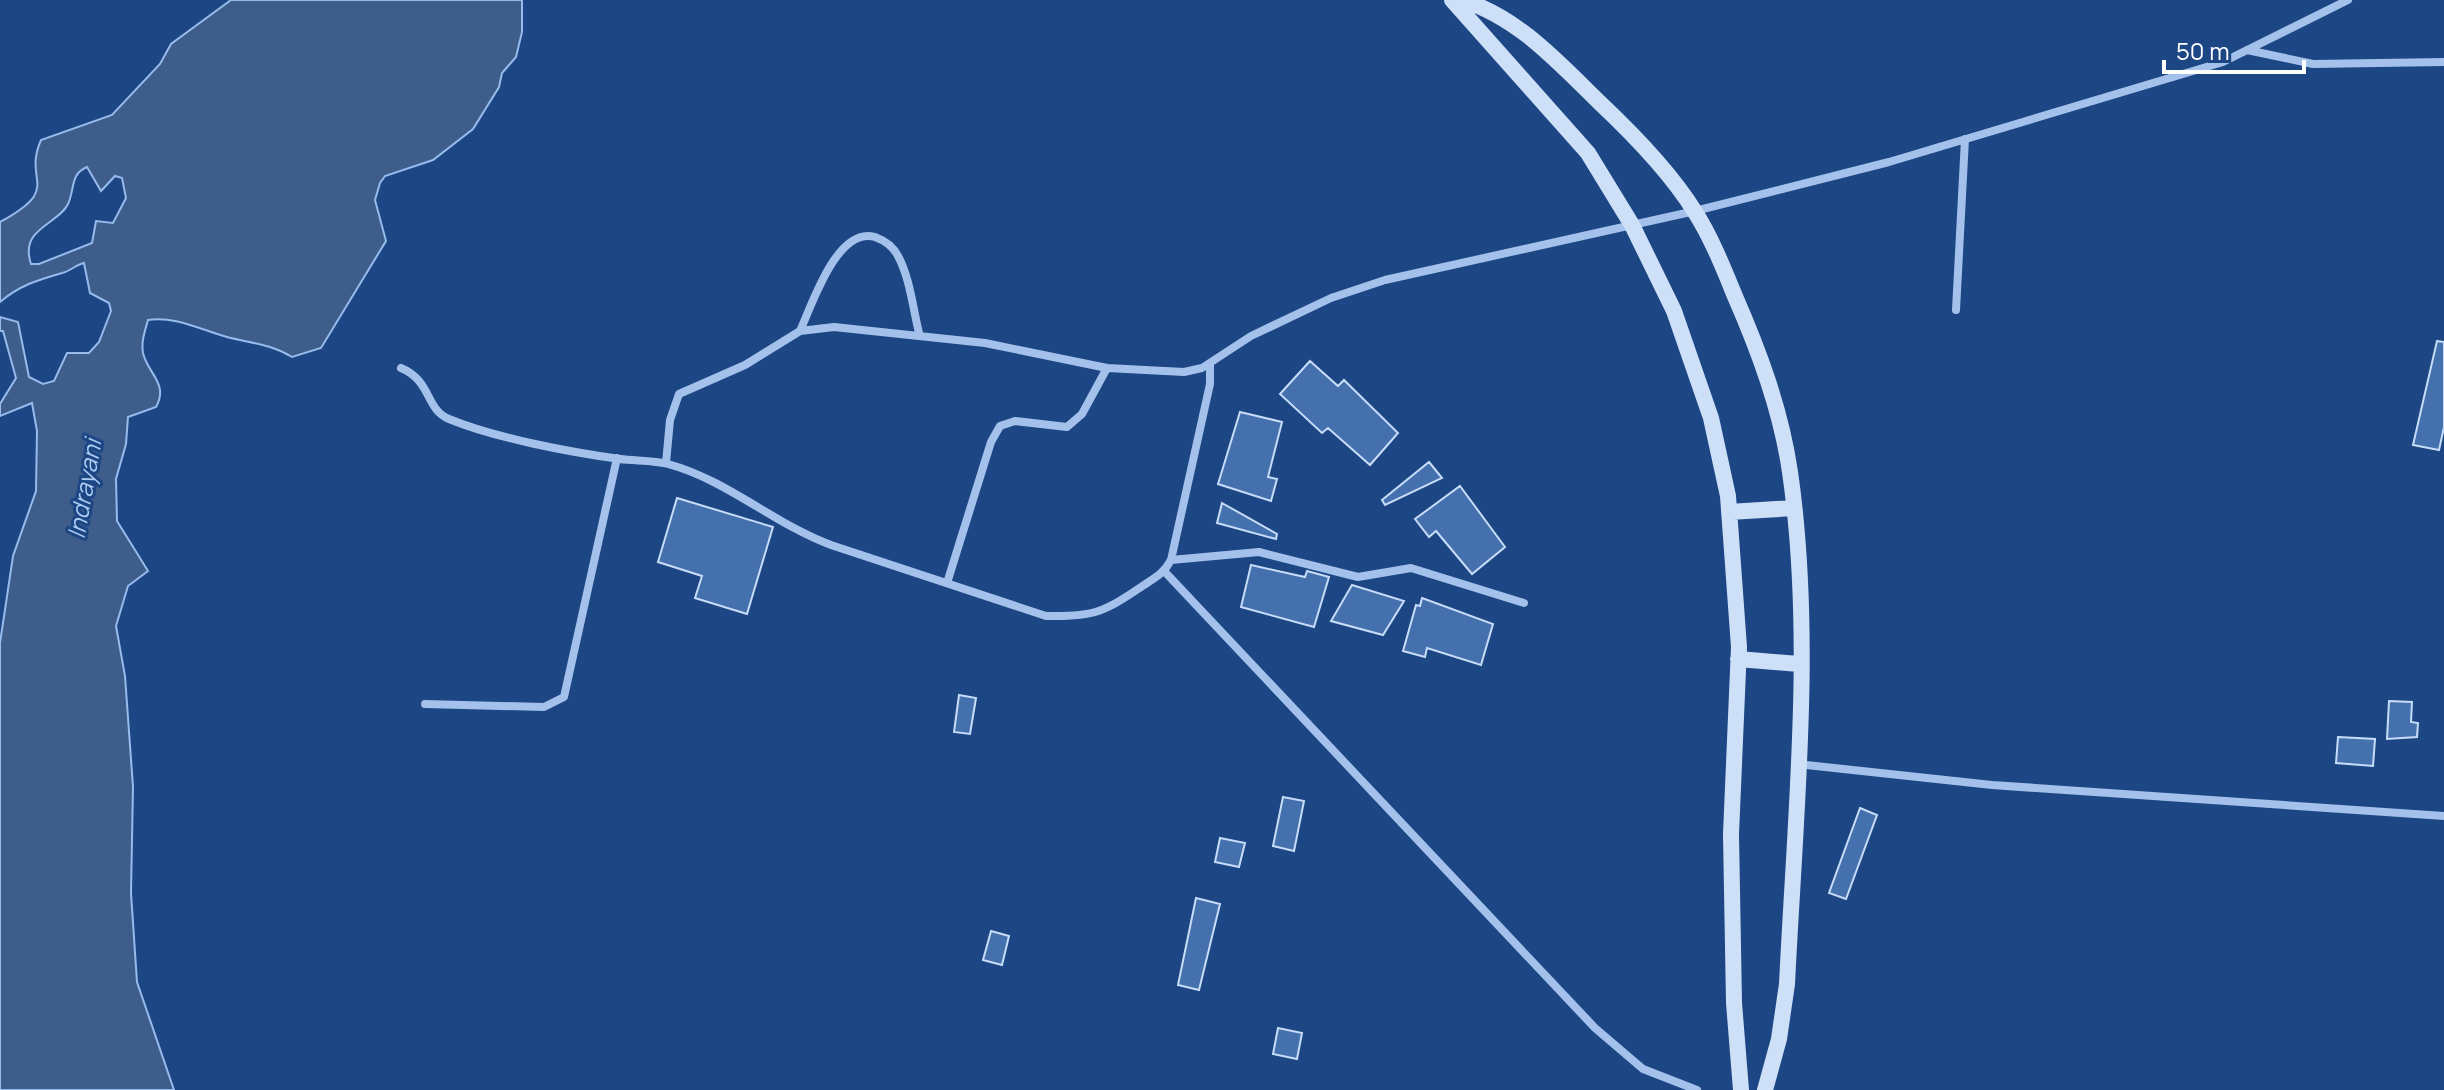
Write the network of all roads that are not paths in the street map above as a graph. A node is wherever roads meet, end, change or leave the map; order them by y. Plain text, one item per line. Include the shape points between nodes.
1 (1452, 0) edge
2 (1462, 0) edge
3 (2348, 0) edge
4 (2247, 50) junction
5 (2444, 62) edge
6 (1965, 139) junction
7 (1695, 211) junction
8 (1632, 225) junction
9 (1956, 310) dead end
10 (800, 331) junction
11 (919, 333) junction
12 (1210, 365) junction
13 (401, 368) dead end
14 (1107, 368) junction
15 (617, 458) junction
16 (666, 463) junction
17 (1794, 508) junction
18 (1729, 512) junction
19 (1171, 560) junction
20 (1165, 572) junction
21 (947, 583) junction
22 (1524, 603) dead end
23 (1738, 659) junction
24 (1799, 664) junction
25 (425, 704) dead end
26 (1796, 763) junction
27 (2444, 816) edge
28 (1697, 1090) edge
29 (1741, 1090) edge
30 (1765, 1090) edge

1 - 8 street via 1567,126
2 - 7 street via 1506,19 1552,56 1625,127
3 - 4 street
4 - 5 street via 2313,64
4 - 6 street via 2223,62
6 - 7 street
6 - 9 street
7 - 8 street
7 - 17 street via 1772,391
8 - 12 street via 1385,280 1331,298 1251,336
8 - 18 street via 1695,368 1711,418
10 - 11 street via 834,327
10 - 11 street via 842,250 859,237 872,236 893,247 901,260
10 - 16 street via 745,365 679,394 670,420
11 - 14 street
12 - 14 street via 1184,372
12 - 19 street
13 - 15 street via 414,373 438,412 451,419
14 - 21 street via 1082,414 1067,427 1015,421 1000,426
15 - 16 street
15 - 25 street via 564,697 544,707
16 - 21 street via 713,481 803,535
17 - 18 street
17 - 24 street
18 - 23 street
19 - 20 street
19 - 22 street via 1259,552 1358,577 1419,569
20 - 21 street via 1101,612 1074,617 1046,616
20 - 28 street via 1595,1028 1643,1069
23 - 24 street
23 - 29 street via 1731,834
24 - 26 street
26 - 27 street via 1992,785
26 - 30 street via 1787,984

